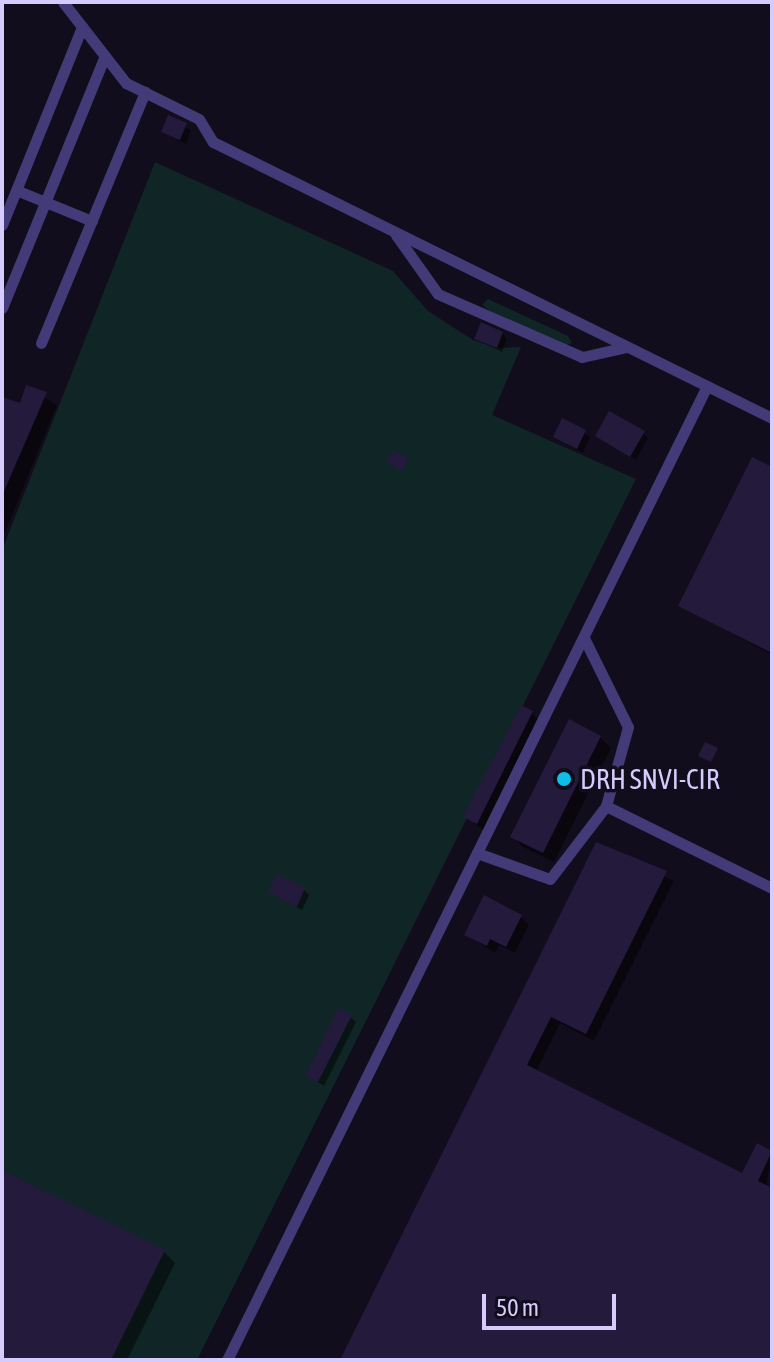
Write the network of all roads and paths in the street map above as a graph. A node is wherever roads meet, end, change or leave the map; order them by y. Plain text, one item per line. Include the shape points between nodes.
1 (63, 2) edge
2 (82, 27) junction
3 (105, 56) junction
4 (145, 92) junction
5 (16, 190) junction
6 (46, 201) junction
7 (92, 221) junction
8 (2, 225) edge
9 (394, 232) junction
10 (2, 308) edge
11 (41, 343) dead end
12 (626, 347) junction
13 (707, 386) junction
14 (772, 418) edge
15 (584, 638) junction
16 (606, 806) junction
17 (477, 853) junction
18 (772, 888) edge
19 (227, 1360) edge

1 - 2 lane
2 - 3 lane
2 - 5 lane
3 - 4 lane via 126,83
3 - 6 lane
4 - 7 lane
4 - 9 lane via 199,119 213,142
5 - 6 lane
5 - 8 lane
6 - 7 lane
6 - 10 lane
7 - 11 lane
9 - 12 lane
9 - 12 lane via 438,294 582,357
12 - 13 lane
13 - 14 lane
13 - 15 lane
15 - 16 lane via 628,727
15 - 17 lane
16 - 17 lane via 550,879
16 - 18 lane
17 - 19 lane

